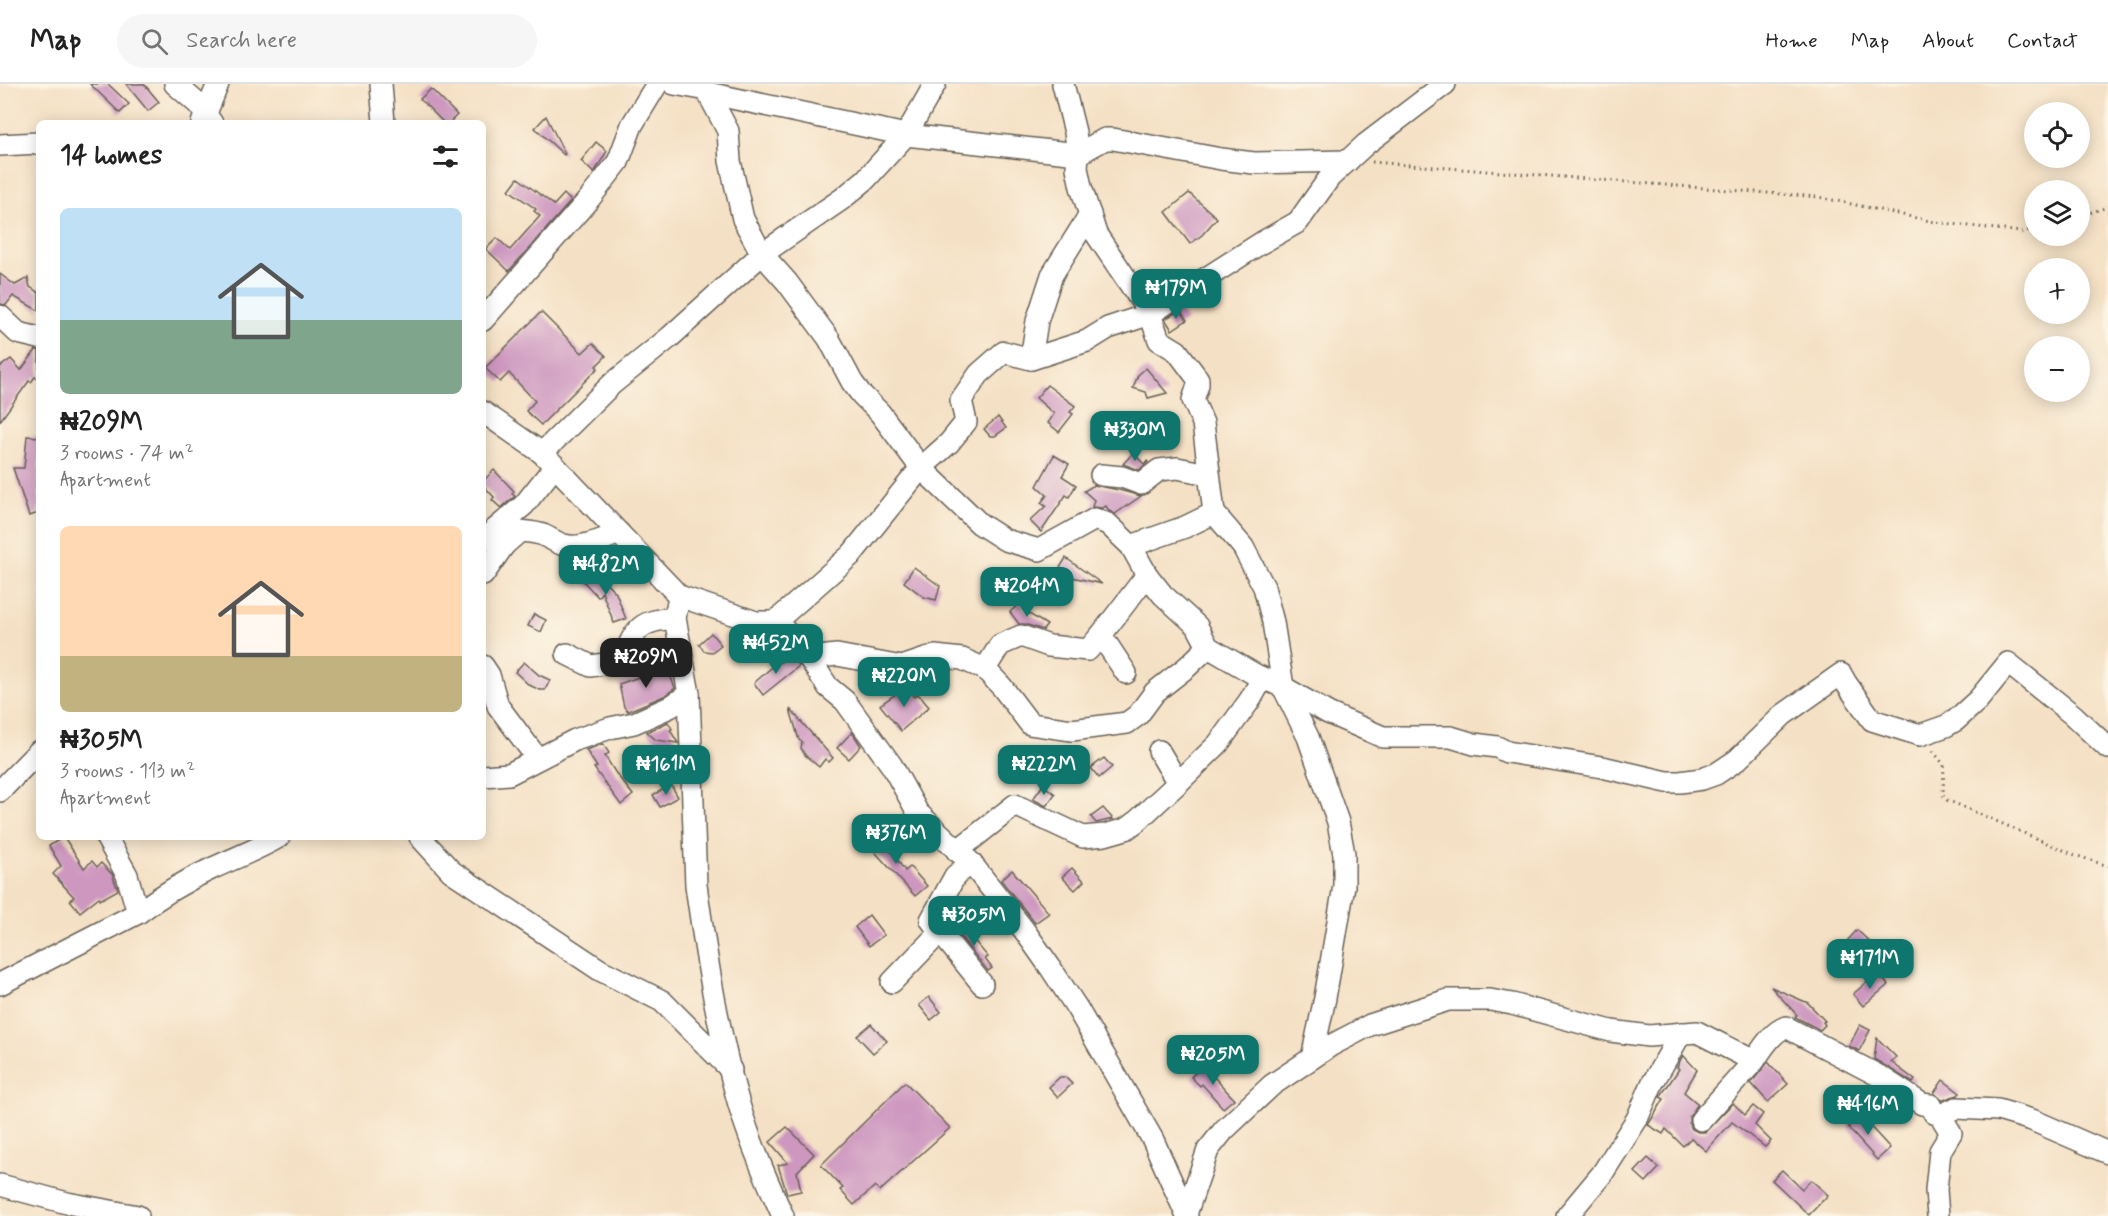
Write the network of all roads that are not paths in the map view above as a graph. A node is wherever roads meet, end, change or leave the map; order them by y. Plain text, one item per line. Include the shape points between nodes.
1 (175, 84) edge
2 (218, 84) edge
3 (381, 84) edge
4 (657, 84) edge
5 (674, 84) edge
6 (935, 84) edge
7 (1063, 84) edge
8 (1445, 84) edge
9 (708, 93) junction
10 (207, 120) edge
11 (384, 120) edge
12 (906, 135) junction
13 (36, 143) edge
14 (0, 145) edge
15 (1078, 154) junction
16 (1348, 161) junction
17 (1090, 214) junction
18 (762, 254) junction
19 (1150, 314) junction
20 (0, 316) edge
21 (486, 317) edge
22 (36, 337) edge
23 (1031, 359) junction
24 (486, 414) edge
25 (549, 459) junction
26 (921, 468) junction
27 (1208, 474) junction
28 (1101, 475) dead end
29 (1214, 513) junction
30 (619, 533) junction
31 (491, 540) edge
32 (1131, 546) junction
33 (486, 562) edge
34 (1147, 575) junction
35 (679, 596) junction
36 (675, 618) junction
37 (775, 622) junction
38 (1101, 636) junction
39 (1208, 647) junction
40 (567, 654) dead end
41 (809, 658) junction
42 (985, 669) junction
43 (486, 670) edge
44 (1126, 673) dead end
45 (1262, 679) junction
46 (1283, 687) junction
47 (689, 694) junction
48 (2108, 748) edge
49 (1159, 751) dead end
50 (36, 758) edge
51 (537, 758) junction
52 (30, 772) edge
53 (486, 776) edge
54 (1178, 783) junction
55 (0, 791) edge
56 (108, 840) edge
57 (274, 840) edge
58 (423, 840) edge
59 (964, 857) junction
60 (138, 913) junction
61 (940, 932) junction
62 (892, 982) dead end
63 (0, 984) edge
64 (982, 984) dead end
65 (1681, 1033) junction
66 (1312, 1058) junction
67 (1754, 1060) junction
68 (731, 1070) junction
69 (1940, 1115) junction
70 (1701, 1120) dead end
71 (2108, 1153) edge
72 (0, 1185) edge
73 (1186, 1215) edge
74 (138, 1216) edge
75 (783, 1216) edge
76 (1567, 1216) edge
77 (1938, 1216) edge

1 - 10 street via 198,104
2 - 10 street
3 - 11 street
4 - 21 street via 632,125 618,162
5 - 9 street
6 - 12 street
7 - 15 street
8 - 16 street
9 - 12 street
9 - 18 street via 728,131 730,161 743,219
12 - 15 street
12 - 18 street via 865,180
13 - 14 street
15 - 16 street via 1113,138 1221,159
15 - 17 street via 1077,168
16 - 19 street via 1329,177 1298,222
17 - 19 street via 1096,234
17 - 23 street via 1052,275 1037,321
18 - 25 street via 612,384
18 - 26 street via 829,339 852,382
19 - 23 street
19 - 27 street via 1159,340 1177,351 1198,379 1193,400 1203,423
20 - 22 street via 18,333
23 - 26 street via 1004,352 979,374 961,400 966,422
24 - 25 street
25 - 30 street
25 - 31 street via 524,505
26 - 32 street via 980,524 1008,541 1040,550 1095,519 1108,524
26 - 37 street via 851,555
27 - 28 street via 1177,468 1160,470 1141,484
27 - 29 street
29 - 32 street
29 - 46 street via 1243,547 1264,587
30 - 31 street via 572,546 520,531
30 - 35 street
31 - 33 street
32 - 34 street
34 - 38 street
34 - 39 street via 1197,626
35 - 36 street
35 - 37 street via 756,622
36 - 40 street via 654,620 641,627 634,633 622,661 591,666
36 - 47 street
37 - 41 street
38 - 42 street via 1088,650 1049,646 1022,636 1000,645
38 - 44 street
39 - 42 street via 1155,692 1127,723 1077,730 1030,724
39 - 45 street
41 - 42 street via 837,656 902,667 935,656 955,657
41 - 59 street via 828,687 846,701 892,766 918,813
43 - 51 street via 498,706
45 - 46 street
45 - 54 street via 1218,744
46 - 48 street via 1328,713 1383,737 1451,737 1508,752 1667,782 1716,774 1737,760 1783,716 1841,674 1872,720 1920,735 1956,720 2008,663
46 - 66 street via 1326,783 1344,854 1344,886
47 - 51 street via 634,723 575,740
47 - 68 street via 696,885
49 - 54 street
50 - 52 street
51 - 53 street via 509,774
52 - 55 street
54 - 59 street via 1137,821 1118,832 1083,837 1015,805
56 - 60 street via 127,875
57 - 60 street via 208,870
58 - 68 street via 451,872 600,970 662,1001
59 - 61 street via 931,920
59 - 73 street via 1024,930 1077,1008 1153,1140
60 - 63 street
61 - 62 street
61 - 64 street
65 - 66 street via 1653,1036 1611,1031 1512,1004 1453,1000 1374,1023
65 - 67 street via 1697,1032
65 - 76 street via 1652,1084 1638,1119 1602,1174
66 - 73 street via 1272,1085 1224,1130 1206,1156
67 - 69 street via 1765,1044 1786,1027 1881,1077
67 - 70 street
68 - 75 street via 742,1112
69 - 71 street via 1956,1108 1998,1110 2032,1120
69 - 77 street via 1951,1133 1940,1152
72 - 74 street

